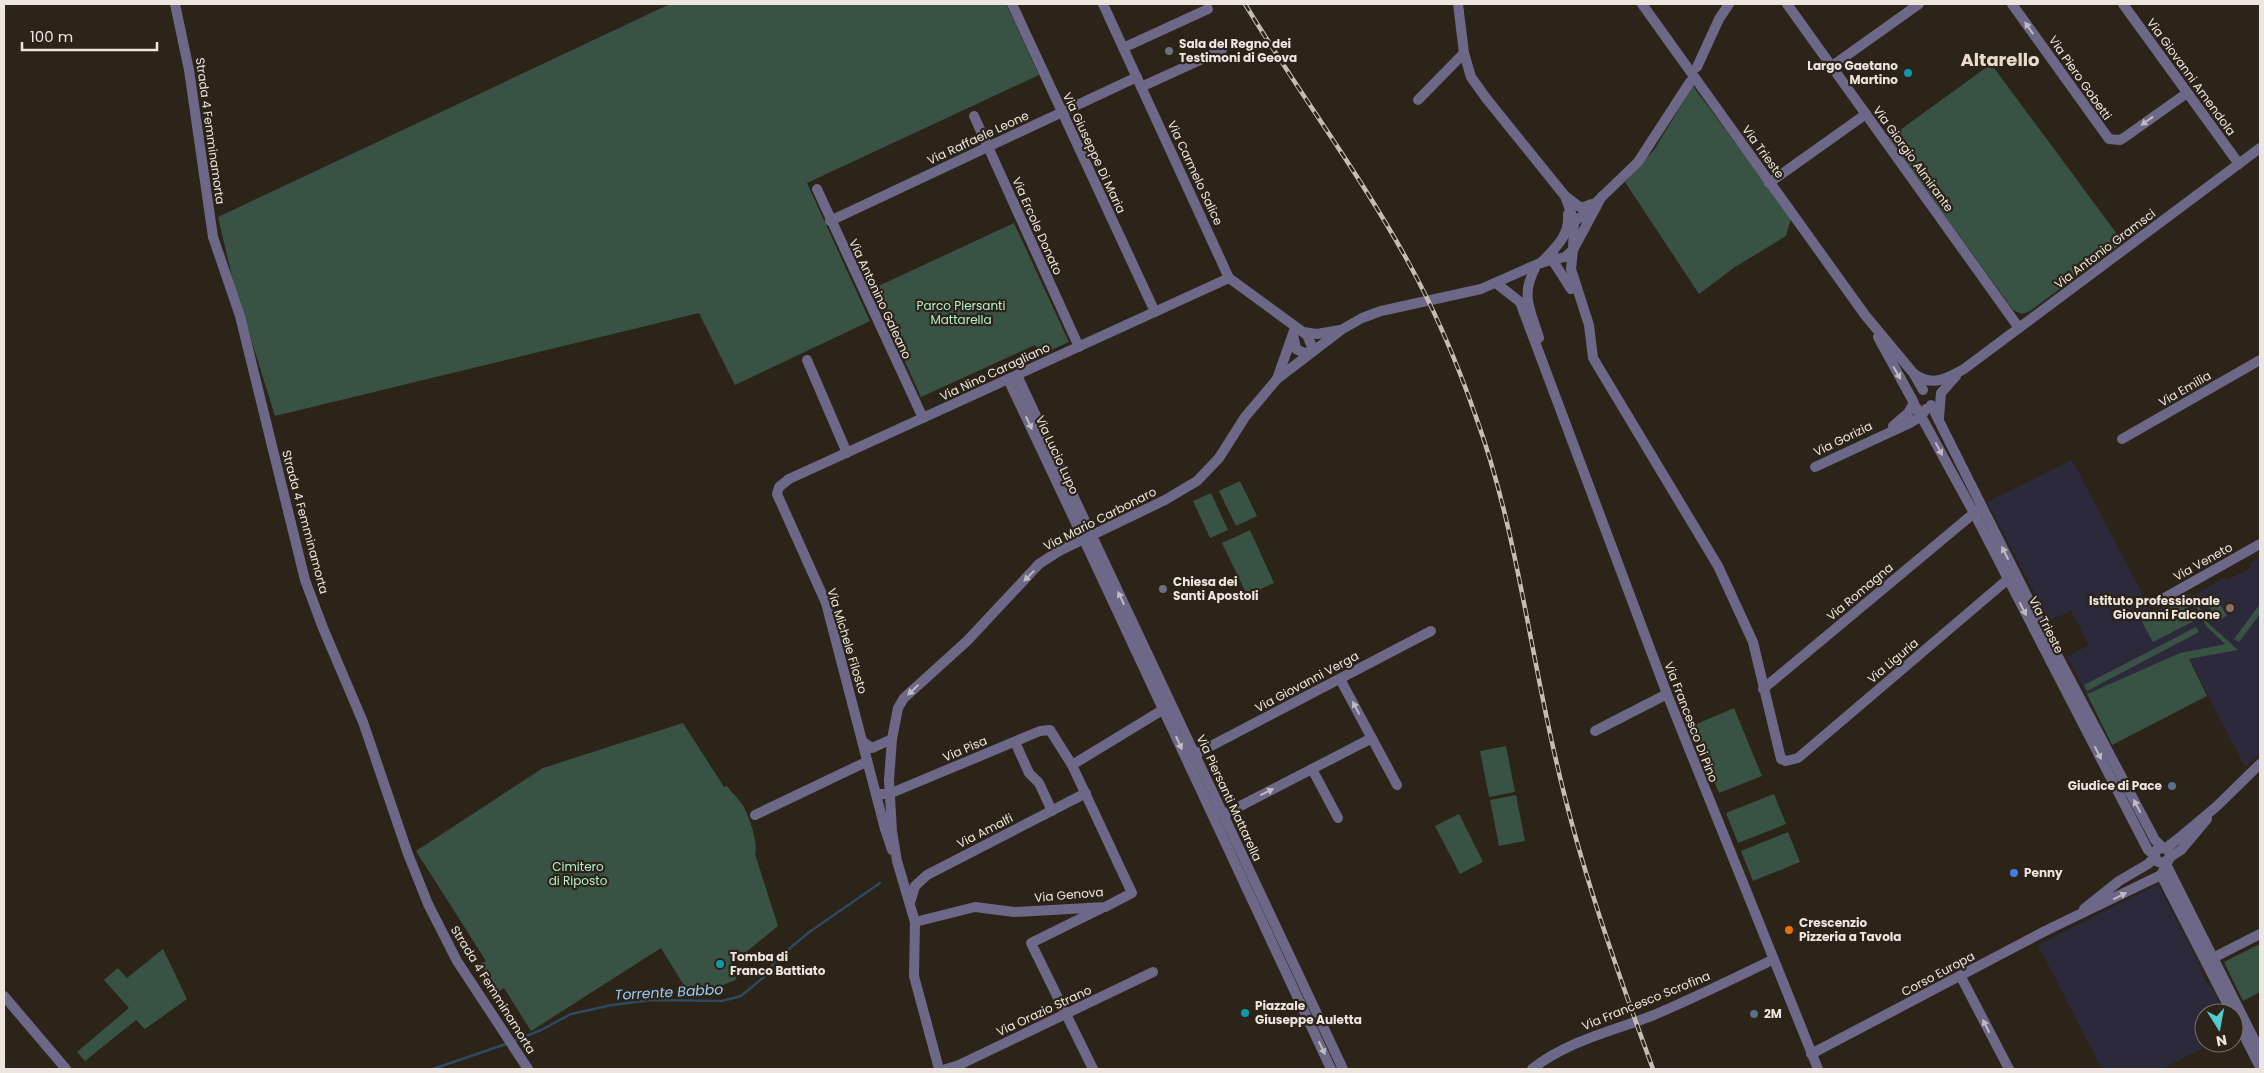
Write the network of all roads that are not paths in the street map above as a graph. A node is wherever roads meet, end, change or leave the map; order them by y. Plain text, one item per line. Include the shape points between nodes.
1 (175, 4) edge
2 (1012, 4) edge
3 (1103, 4) edge
4 (1458, 4) edge
5 (1642, 4) edge
6 (1729, 4) edge
7 (1787, 4) edge
8 (1918, 4) edge
9 (2012, 4) edge
10 (2123, 4) edge
11 (1208, 9) dead end
12 (1123, 48) junction
13 (1222, 50) dead end
14 (1464, 53) junction
15 (1832, 66) junction
16 (1697, 67) dead end
17 (1136, 77) junction
18 (1690, 82) dead end
19 (1141, 87) junction
20 (2187, 93) junction
21 (1418, 100) dead end
22 (1061, 112) junction
23 (1866, 114) junction
24 (974, 116) dead end
25 (988, 147) junction
26 (2260, 148) edge
27 (2239, 164) junction
28 (1770, 183) junction
29 (1557, 185) junction
30 (817, 189) dead end
31 (1566, 196) junction
32 (1602, 196) junction
33 (1593, 203) junction
34 (830, 221) junction
35 (1571, 224) junction
36 (1554, 250) junction
37 (1573, 250) junction
38 (1553, 261) junction
39 (1538, 264) junction
40 (1514, 276) junction
41 (1229, 278) junction
42 (1496, 283) junction
43 (1526, 292) junction
44 (1516, 298) junction
45 (1582, 307) junction
46 (1155, 312) junction
47 (1865, 315) junction
48 (2019, 328) junction
49 (1341, 330) junction
50 (1297, 331) junction
51 (1078, 347) junction
52 (1312, 350) junction
53 (807, 360) dead end
54 (2260, 360) edge
55 (1964, 368) junction
56 (1914, 374) junction
57 (1012, 377) junction
58 (1277, 379) junction
59 (1550, 380) junction
60 (1942, 381) junction
61 (1924, 390) junction
62 (1942, 393) junction
63 (1922, 406) junction
64 (922, 418) junction
65 (1939, 420) junction
66 (1883, 434) junction
67 (2122, 439) dead end
68 (847, 453) junction
69 (1815, 467) dead end
70 (777, 494) joint
71 (1978, 510) junction
72 (1088, 538) junction
73 (2260, 544) edge
74 (2012, 576) junction
75 (2158, 602) dead end
76 (1431, 631) dead end
77 (1340, 678) junction
78 (1763, 689) junction
79 (1667, 694) junction
80 (1167, 707) junction
81 (1050, 730) joint
82 (1595, 731) dead end
83 (1372, 738) junction
84 (892, 739) junction
85 (863, 742) junction
86 (1014, 742) junction
87 (1190, 756) junction
88 (866, 762) junction
89 (1072, 764) junction
90 (2260, 764) edge
91 (1312, 769) junction
92 (1397, 785) dead end
93 (1086, 793) junction
94 (876, 794) junction
95 (889, 794) junction
96 (1206, 800) junction
97 (1052, 811) junction
98 (755, 814) dead end
99 (1224, 814) junction
100 (1338, 818) dead end
101 (2167, 855) junction
102 (2154, 856) junction
103 (897, 861) junction
104 (2135, 872) junction
105 (2161, 875) junction
106 (2143, 884) junction
107 (910, 903) junction
108 (1105, 907) junction
109 (915, 922) junction
110 (2060, 924) junction
111 (2260, 934) edge
112 (1772, 960) junction
113 (2209, 960) junction
114 (1153, 972) dead end
115 (1961, 977) junction
116 (4, 996) edge
117 (2228, 1003) edge
118 (1066, 1014) junction
119 (2244, 1030) edge
120 (2257, 1048) edge
121 (1811, 1054) junction
122 (2260, 1067) edge
123 (66, 1069) edge
124 (528, 1069) edge
125 (939, 1069) edge
126 (946, 1069) edge
127 (1093, 1069) edge
128 (1331, 1069) edge
129 (1343, 1069) edge
130 (1532, 1069) edge
131 (1818, 1069) edge
132 (2009, 1069) edge

1 - 124 street, Strada 4 Femminamorta via 189,70 213,237 240,316 305,580 363,722 428,904 458,961
2 - 22 street, Via Giuseppe Di Maria
3 - 12 street, Via Carmelo Salice
4 - 14 street
5 - 28 street, Via Trieste
6 - 16 street
7 - 15 street, Via Giorgio Almirante
8 - 15 street
20 -> 9 street, Via Piero Gobetti via 2120,140 2109,139
10 - 20 street, Via Giovanni Amendola
11 - 12 street
12 - 17 street, Via Carmelo Salice
13 - 19 street
14 - 21 street
14 - 29 street via 1476,86
15 - 23 street, Via Giorgio Almirante
17 - 19 street, Via Carmelo Salice
17 - 22 street, Via Raffaele Leone
18 - 32 street via 1638,162
19 - 41 street, Via Carmelo Salice
20 - 27 street, Via Giovanni Amendola
22 - 25 street, Via Raffaele Leone
22 - 46 street, Via Giuseppe Di Maria
23 - 28 street
23 - 48 street, Via Giorgio Almirante
24 - 25 street, Via Ercole Donato
25 - 34 street, Via Raffaele Leone
25 - 51 street, Via Ercole Donato
26 - 27 street, Via Antonio Gramsci
27 - 48 street, Via Antonio Gramsci
28 - 47 street, Via Trieste
29 - 31 street
29 - 35 street
30 - 34 street, Via Antonino Galeano
31 - 33 street via 1581,208
31 - 35 street
32 - 33 street
32 - 37 street
33 - 35 street
34 - 64 street, Via Antonino Galeano
35 - 36 street
35 - 37 street
36 - 38 street
36 - 39 street
37 - 38 street
37 - 45 street via 1571,269
38 - 39 street
38 - 45 street
39 - 40 street, Via Mario Carbonaro
39 - 43 street via 1529,278
40 - 42 street, Via Mario Carbonaro
40 - 43 street
40 - 44 street
41 - 46 street, Via Nino Caragliano
41 - 50 street, Via Carmelo Salice
42 - 44 street
42 - 49 street, Via Mario Carbonaro via 1466,293 1381,311
43 - 59 street
44 - 59 street
45 - 78 street via 1590,325 1593,358 1722,575 1753,642
46 - 51 street, Via Nino Caragliano
47 - 56 street
47 -> 63 street
48 - 55 street, Via Antonio Gramsci
49 - 50 street via 1316,334
49 - 52 street, Via Mario Carbonaro
50 - 52 street via 1311,340
50 - 52 street via 1296,349 1304,353
50 - 58 street
51 - 57 street, Via Nino Caragliano
52 - 58 street, Via Mario Carbonaro
53 - 68 street
54 - 67 street, Via Emilia
55 - 60 street
55 - 62 street
56 - 60 street via 1926,380
56 - 61 street
57 - 64 street, Via Nino Caragliano
57 - 72 street, Via Lucio Lupo
58 - 72 street, Via Mario Carbonaro via 1219,458 1197,481
59 - 79 street, Via Francesco Di Pino
60 - 61 street
61 - 63 street via 1930,394
61 - 63 street via 1917,392
62 - 63 street
62 - 65 street
63 - 65 street, Via Trieste
63 - 66 street
63 - 66 street
63 -> 71 street, Via Trieste
64 - 68 street, Via Nino Caragliano
65 - 71 street, Via Trieste
66 - 69 street, Via Gorizia
68 - 70 street, Via Nino Caragliano via 784,482
70 - 85 street, Via Michele Filosto via 826,603
71 - 74 street, Via Trieste
71 - 78 street, Via Romagna
72 - 80 street, Via Piersanti Mattarella
72 -> 84 street, Via Mario Carbonaro via 1039,564 967,640 912,690 898,708
73 - 75 street, Via Veneto
74 - 78 street, Via Liguria via 1793,760 1781,759
101 -> 74 street, Via Trieste via 2155,840
74 -> 102 street, Via Trieste
76 - 77 street, Via Giovanni Verga
83 -> 77 street
77 - 87 street, Via Giovanni Verga
79 - 82 street
79 - 112 street, Via Francesco Di Pino
80 - 87 street, Via Piersanti Mattarella
80 - 89 street
81 - 86 street, Via Pisa
81 - 89 street, Via Genova
83 - 91 street
83 - 92 street
84 - 85 street via 872,748
84 - 95 street, Via Mario Carbonaro
85 - 88 street, Via Michele Filosto
86 - 95 street, Via Pisa
86 - 97 street
87 - 96 street, Via Piersanti Mattarella
87 - 99 street, Via Piersanti Mattarella
88 - 94 street, Via Michele Filosto
88 - 98 street
89 - 93 street, Via Genova
90 - 101 street via 2217,806 2181,850
99 -> 91 street
91 - 100 street
93 - 97 street, Via Amalfi
93 - 108 street, Via Genova via 1132,894
94 - 95 street
94 - 103 street, Via Michele Filosto via 884,829
95 - 103 street, Via Mario Carbonaro
96 - 99 street via 1215,812
96 -> 128 street, Via Piersanti Mattarella
97 - 107 street, Via Amalfi via 927,874 914,886
99 - 129 street, Via Piersanti Mattarella
101 - 102 street via 2162,863
101 - 102 street via 2157,848
101 - 105 street
101 - 113 street, Via Trieste
102 - 104 street
103 - 107 street, Via Mario Carbonaro
104 - 106 street via 2138,882
104 - 110 street
105 - 106 street
105 - 113 street, Via Trieste
110 -> 106 street
107 - 109 street, Via Mario Carbonaro
108 - 109 street, Via Genova via 1014,912 975,907
108 - 118 street via 1031,943
109 - 125 street, Via Mario Carbonaro via 914,976
110 - 115 street, Corso Europa
111 - 113 street
112 - 121 street, Via Francesco Di Pino
112 - 130 street, Via Francesco Scrofina via 1676,1006 1575,1044
113 - 117 street, Via Trieste
113 - 120 street, Via Trieste
114 - 118 street, Via Orazio Strano
115 - 121 street, Corso Europa
132 -> 115 street
116 - 123 street
118 - 126 street, Via Orazio Strano
118 - 127 street
119 - 120 street, Via Trieste
120 - 122 street, Via Trieste
121 - 131 street, Via Francesco Di Pino

